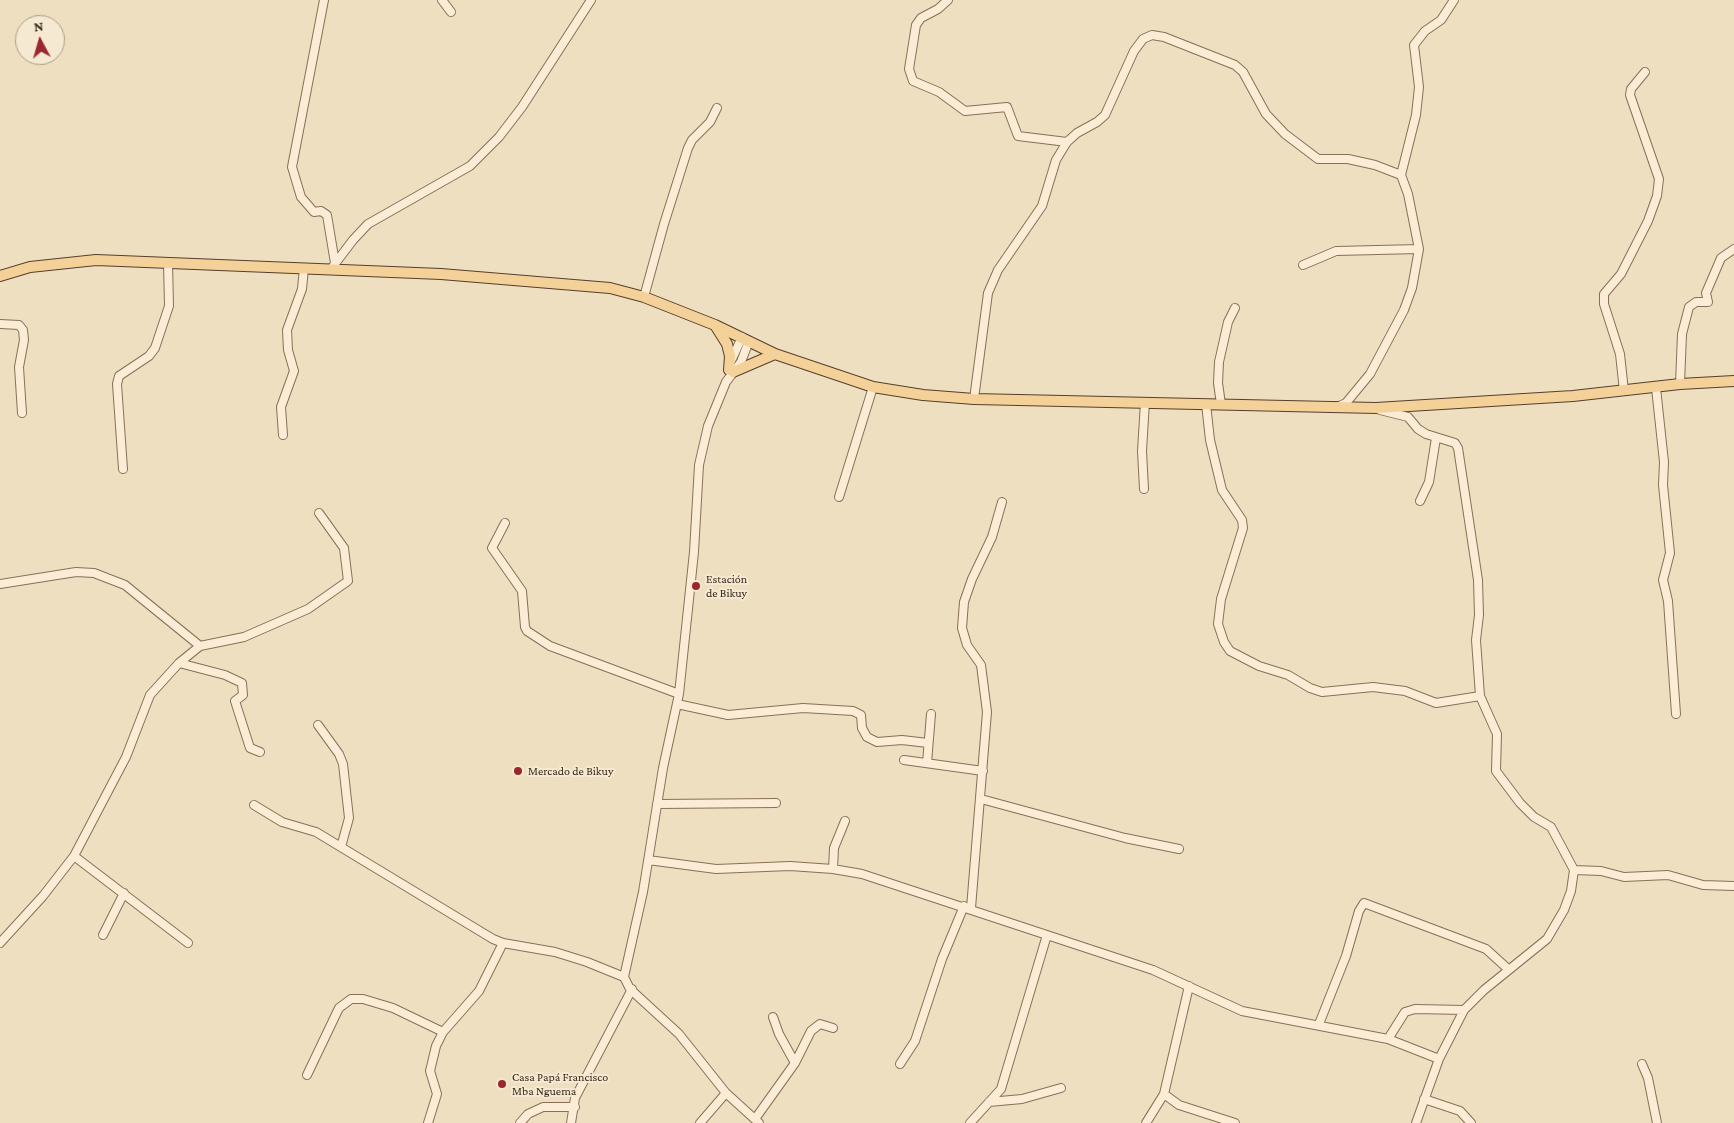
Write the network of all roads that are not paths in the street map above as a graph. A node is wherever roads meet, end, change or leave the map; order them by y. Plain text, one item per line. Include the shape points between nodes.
1 (324, 0) edge
2 (442, 0) edge
3 (591, 0) edge
4 (948, 0) edge
5 (1454, 0) edge
6 (452, 12) dead end
7 (1645, 72) dead end
8 (716, 108) dead end
9 (1067, 142) junction
10 (1401, 175) junction
11 (1419, 249) junction
12 (1734, 249) edge
13 (168, 262) junction
14 (1303, 265) dead end
15 (333, 266) junction
16 (304, 268) junction
17 (0, 276) edge
18 (644, 297) junction
19 (1235, 308) dead end
20 (0, 324) edge
21 (715, 326) junction
22 (745, 339) junction
23 (775, 354) junction
24 (730, 372) junction
25 (1734, 381) edge
26 (1680, 384) junction
27 (873, 387) junction
28 (1656, 388) junction
29 (1624, 391) junction
30 (974, 399) junction
31 (1145, 402) junction
32 (1206, 404) junction
33 (1221, 404) junction
34 (1335, 408) junction
35 (1376, 408) junction
36 (22, 412) dead end
37 (283, 435) dead end
38 (1436, 438) junction
39 (123, 469) dead end
40 (1144, 489) dead end
41 (839, 497) dead end
42 (1420, 501) dead end
43 (1002, 502) dead end
44 (319, 513) dead end
45 (505, 523) dead end
46 (0, 584) edge
47 (200, 646) junction
48 (179, 662) junction
49 (679, 694) junction
50 (1480, 696) junction
51 (677, 704) junction
52 (931, 714) dead end
53 (1676, 714) dead end
54 (318, 725) dead end
55 (928, 743) junction
56 (260, 752) dead end
57 (904, 760) dead end
58 (927, 763) junction
59 (983, 771) junction
60 (981, 799) junction
61 (776, 803) dead end
62 (657, 804) junction
63 (254, 805) dead end
64 (845, 821) dead end
65 (342, 847) junction
66 (1179, 849) dead end
67 (74, 856) junction
68 (648, 860) junction
69 (833, 869) junction
70 (1574, 870) junction
71 (1734, 886) edge
72 (124, 893) junction
73 (968, 907) junction
74 (1047, 934) junction
75 (103, 935) dead end
76 (0, 943) edge
77 (188, 943) dead end
78 (503, 943) junction
79 (1508, 969) junction
80 (624, 977) junction
81 (1189, 986) junction
82 (632, 989) junction
83 (1464, 1010) junction
84 (773, 1017) dead end
85 (1319, 1024) junction
86 (833, 1028) dead end
87 (443, 1032) junction
88 (1388, 1039) junction
89 (1439, 1059) junction
90 (795, 1062) junction
91 (900, 1064) dead end
92 (1642, 1064) dead end
93 (306, 1075) dead end
94 (1061, 1088) dead end
95 (1001, 1089) junction
96 (726, 1093) junction
97 (1164, 1094) junction
98 (1424, 1098) junction
99 (1008, 1101) junction
100 (989, 1102) junction
101 (575, 1107) junction
102 (757, 1121) edge
103 (428, 1123) edge
104 (520, 1123) edge
105 (571, 1123) edge
106 (700, 1123) edge
107 (970, 1123) edge
108 (1146, 1123) edge
109 (1235, 1123) edge
110 (1416, 1123) edge
111 (1471, 1123) edge
112 (1657, 1123) edge

1 - 15 street via 292,167 301,197 314,212 322,211 327,215
2 - 6 street
3 - 15 street via 499,137 470,166 368,224
4 - 9 street via 916,25 909,61 912,81 939,92 965,111 1007,106 1018,136
5 - 10 street via 1441,20 1425,31 1414,45 1419,87 1416,115
7 - 29 street via 1630,95 1659,179 1657,196 1621,274 1604,294 1604,304 1620,354
8 - 18 street via 710,122 688,148
9 - 10 street via 1105,115 1134,51 1152,35 1234,64 1243,72 1266,114 1285,134 1318,159 1348,159
9 - 30 street via 1056,160 1042,206 998,270 988,293
10 - 11 street
11 - 14 street via 1336,251
11 - 34 street via 1412,288 1379,360 1354,394
12 - 26 street via 1721,258 1706,294 1708,302 1696,302 1689,307 1682,334
13 - 16 main road
13 - 17 main road via 96,260 47,265
13 - 39 street via 168,306 155,348 149,356 119,376 117,384
15 - 16 main road
15 - 18 main road via 610,288
16 - 37 street via 302,289 287,330 294,371 281,407
18 - 21 main road
19 - 33 street via 1228,322 1219,362
20 - 36 street via 19,325 23,330 19,367
21 - 22 main road
21 - 24 main road via 728,344
22 - 23 main road
22 - 24 street via 741,362
23 - 24 main road
23 - 27 main road
24 - 49 street via 708,426 699,465 694,552
25 - 26 main road
26 - 28 main road
27 - 30 main road
27 - 41 street
28 - 29 main road
28 - 53 street via 1670,553 1664,580
29 - 35 main road
30 - 31 main road
31 - 32 main road
31 - 40 street
32 - 33 main road
32 - 50 street via 1210,440 1222,490 1242,520 1243,528 1234,551 1218,624 1230,651 1322,692 1373,687 1406,692 1436,703
33 - 34 main road
34 - 35 main road
35 - 38 street via 1408,417 1418,429
38 - 42 street via 1429,482
38 - 50 street via 1455,443 1461,463 1478,580 1476,649
43 - 59 street via 992,537 964,602 962,628 967,646 981,665 984,679 987,712
44 - 47 street via 344,548 348,581 308,609 244,637
45 - 49 street via 492,548 522,591 527,631 550,646
46 - 47 street via 76,572 94,574 125,585
47 - 48 street
48 - 56 street via 242,683 243,695 235,701 250,748
48 - 67 street via 150,695 126,757
49 - 51 street
50 - 70 street via 1497,734 1496,771 1520,803 1551,827
51 - 55 street via 728,715 803,708 853,711 861,716 867,737 877,742
51 - 62 street
52 - 55 street
54 - 65 street via 343,764 349,818
55 - 58 street
57 - 58 street
58 - 59 street
59 - 60 street
60 - 66 street via 1125,838
60 - 73 street
61 - 62 street
62 - 68 street
63 - 65 street via 282,822 316,832
64 - 69 street via 834,848
65 - 78 street via 479,932
67 - 72 street
67 - 76 street
68 - 69 street via 716,869 790,866
68 - 80 street
69 - 73 street via 862,874
70 - 71 street via 1600,871 1624,877 1668,875 1703,885
70 - 79 street via 1571,891 1554,930 1537,948
72 - 75 street
72 - 77 street
73 - 74 street
73 - 91 street via 942,959 915,1041
74 - 81 street via 1153,970
74 - 95 street
78 - 80 street via 555,952
78 - 87 street via 479,991
79 - 83 street
79 - 85 street via 1486,949 1364,903
80 - 82 street
81 - 85 street via 1242,1011
81 - 97 street
82 - 96 street via 679,1034
82 - 101 street via 575,1098
83 - 88 street via 1416,1009 1405,1012
83 - 89 street
84 - 90 street via 778,1034
85 - 88 street
86 - 90 street via 825,1024 816,1026
87 - 93 street via 393,1008 350,998 339,1008
87 - 103 street via 430,1071 437,1094
88 - 89 street
89 - 98 street
90 - 102 street
92 - 112 street
94 - 99 street
95 - 99 street
95 - 100 street
96 - 102 street
96 - 106 street
97 - 108 street
97 - 109 street via 1179,1104
98 - 110 street
98 - 111 street via 1460,1111
99 - 100 street
100 - 107 street
101 - 104 street via 543,1106
101 - 105 street

